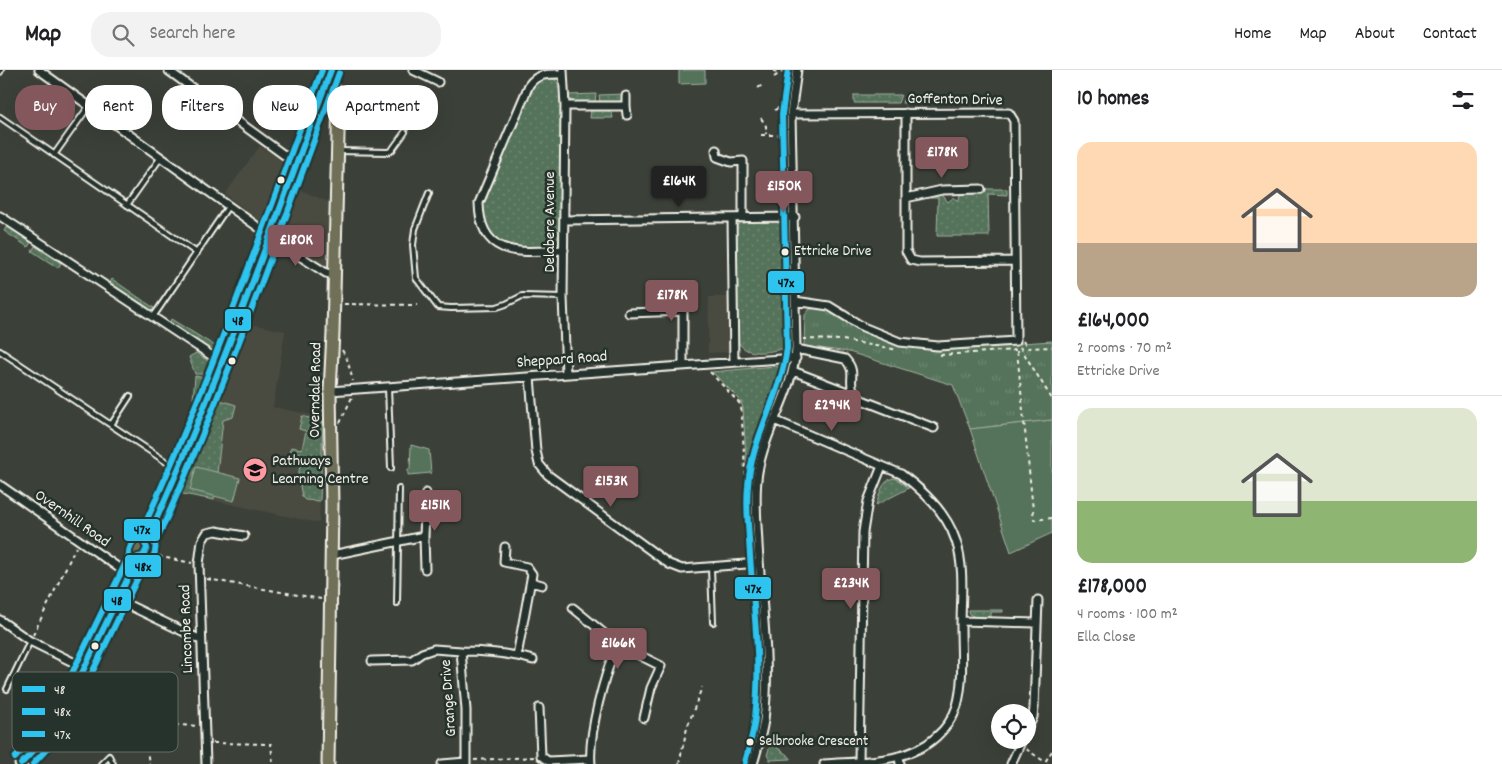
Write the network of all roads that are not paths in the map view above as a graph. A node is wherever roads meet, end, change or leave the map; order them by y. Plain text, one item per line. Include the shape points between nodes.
1 (39, 70) edge
2 (331, 70) edge
3 (413, 70) edge
4 (797, 70) edge
5 (170, 71) dead end
6 (562, 72) edge
7 (327, 82) junction
8 (438, 82) dead end
9 (626, 96) dead end
10 (85, 103) edge
11 (565, 106) junction
12 (626, 106) junction
13 (85, 112) edge
14 (906, 113) junction
15 (792, 114) junction
16 (627, 116) dead end
17 (0, 117) edge
18 (123, 130) edge
19 (405, 132) dead end
20 (716, 150) dead end
21 (337, 151) junction
22 (54, 155) junction
23 (161, 157) junction
24 (295, 163) junction
25 (981, 189) dead end
26 (429, 193) dead end
27 (906, 198) junction
28 (127, 205) junction
29 (229, 206) junction
30 (0, 216) edge
31 (795, 216) junction
32 (732, 218) junction
33 (743, 218) junction
34 (564, 220) junction
35 (269, 235) junction
36 (564, 250) junction
37 (197, 253) junction
38 (1014, 261) junction
39 (334, 275) junction
40 (563, 297) junction
41 (796, 301) junction
42 (629, 313) dead end
43 (152, 318) junction
44 (796, 348) junction
45 (0, 351) edge
46 (796, 358) junction
47 (221, 362) junction
48 (734, 362) junction
49 (684, 365) junction
50 (793, 371) junction
51 (566, 374) junction
52 (530, 377) junction
53 (388, 387) junction
54 (330, 391) junction
55 (855, 395) junction
56 (130, 396) dead end
57 (774, 420) junction
58 (111, 425) junction
59 (934, 428) dead end
60 (882, 466) junction
61 (391, 468) dead end
62 (179, 470) junction
63 (0, 485) edge
64 (399, 489) dead end
65 (426, 494) dead end
66 (244, 536) dead end
67 (424, 536) junction
68 (397, 541) junction
69 (505, 546) dead end
70 (332, 554) junction
71 (759, 563) junction
72 (710, 568) junction
73 (425, 569) dead end
74 (129, 575) junction
75 (531, 582) junction
76 (542, 585) dead end
77 (118, 600) junction
78 (1038, 600) dead end
79 (397, 603) dead end
80 (573, 608) dead end
81 (0, 620) edge
82 (961, 621) junction
83 (713, 622) dead end
84 (1036, 623) junction
85 (202, 640) junction
86 (30, 641) junction
87 (617, 644) junction
88 (461, 651) junction
89 (382, 652) dead end
90 (517, 656) junction
91 (372, 660) dead end
92 (382, 660) junction
93 (533, 660) dead end
94 (85, 668) junction
95 (15, 672) edge
96 (83, 672) edge
97 (12, 679) edge
98 (7, 689) dead end
99 (1034, 704) edge
100 (540, 708) dead end
101 (644, 718) dead end
102 (1018, 749) edge
103 (32, 752) edge
104 (900, 760) edge
105 (859, 761) junction
106 (466, 762) edge
107 (590, 762) edge
108 (21, 764) edge
109 (101, 764) edge
110 (113, 764) edge
111 (206, 764) edge
112 (328, 764) edge
113 (442, 764) edge
114 (753, 764) edge
115 (824, 764) edge
116 (1011, 764) edge

1 - 10 street
2 - 7 main road
3 - 8 street
4 - 15 street
5 - 24 street
6 - 11 street, Delabere Avenue
6 - 36 street via 543,74 529,85 479,203 479,218 484,232 512,251
7 - 21 main road, Overndale Road via 339,96
7 - 24 main road
9 - 12 street
11 - 12 street
11 - 34 street, Delabere Avenue
12 - 16 street
13 - 22 lane
14 - 15 street, Goffenton Drive
14 - 27 street
14 - 38 street, Goffenton Drive via 1009,113 1012,116
15 - 31 street
17 - 22 lane
18 - 23 street
19 - 21 lane via 388,152
20 - 33 street via 717,157 731,162 743,161
21 - 39 main road, Overndale Road
22 - 28 lane
23 - 28 lane
23 - 29 street
24 - 35 main road
25 - 27 street via 942,190
26 - 40 lane via 415,228 413,245 416,278 438,307 497,307 522,296
27 - 38 street via 906,251 911,260
28 - 37 lane
29 - 35 street
29 - 37 lane
30 - 43 street
31 - 33 street
31 - 41 street
32 - 33 street
32 - 34 street
32 - 48 street
34 - 36 street, Delabere Avenue
35 - 39 street
35 - 47 main road
36 - 40 street, Delabere Avenue
37 - 43 lane
38 - 41 street, Goffenton Drive via 1019,341 938,346 900,342 863,327 829,306
39 - 54 main road, Overndale Road
40 - 51 street, Delabere Avenue
41 - 44 street
42 - 49 street via 683,311
43 - 47 street
44 - 46 street
44 - 55 street via 844,359 852,371 851,388
45 - 58 lane
46 - 48 street, Sheppard Road
46 - 50 street
47 - 62 main road
48 - 49 street, Sheppard Road
49 - 51 street, Sheppard Road
50 - 55 street
50 - 57 street
51 - 52 street, Sheppard Road
52 - 53 street, Sheppard Road
52 - 72 street via 536,451 539,464 548,475 670,564 682,569
53 - 54 street, Sheppard Road
53 - 61 lane
54 - 70 main road, Overndale Road
55 - 59 street
56 - 58 lane
57 - 60 street
57 - 71 street via 765,441 758,473
58 - 62 lane
60 - 82 street via 913,483 950,527 961,564
60 - 105 street via 868,501 863,532
62 - 74 main road
63 - 74 street, Overnhill Road
64 - 68 lane
65 - 67 street
66 - 85 street, Lincombe Road via 207,532 202,541 199,564
67 - 68 street
67 - 73 street
68 - 70 street
68 - 79 lane
69 - 75 street via 504,562 527,567 532,574
70 - 112 main road, Overndale Road
71 - 72 street
71 - 114 street via 766,675 764,721
72 - 83 lane
74 - 77 main road
75 - 76 street
75 - 90 street
77 - 85 street
77 - 94 main road
78 - 84 street
80 - 87 street
81 - 86 street
82 - 84 street
82 - 104 street via 961,686 956,708 936,738
84 - 99 street
85 - 111 street, Lincombe Road
86 - 94 street
86 - 95 lane
87 - 101 street via 662,666 651,688
87 - 107 street via 596,717
88 - 90 street
88 - 92 street, Grange Drive via 434,649 412,660
88 - 106 street, Grange Drive
89 - 92 street
90 - 93 street
91 - 92 street, Grange Drive
94 - 96 main road
97 - 98 lane
100 - 107 street via 542,757 548,761
102 - 116 street
103 - 108 main road
104 - 105 street
105 - 115 street
106 - 113 street
109 - 110 lane via 109,756

